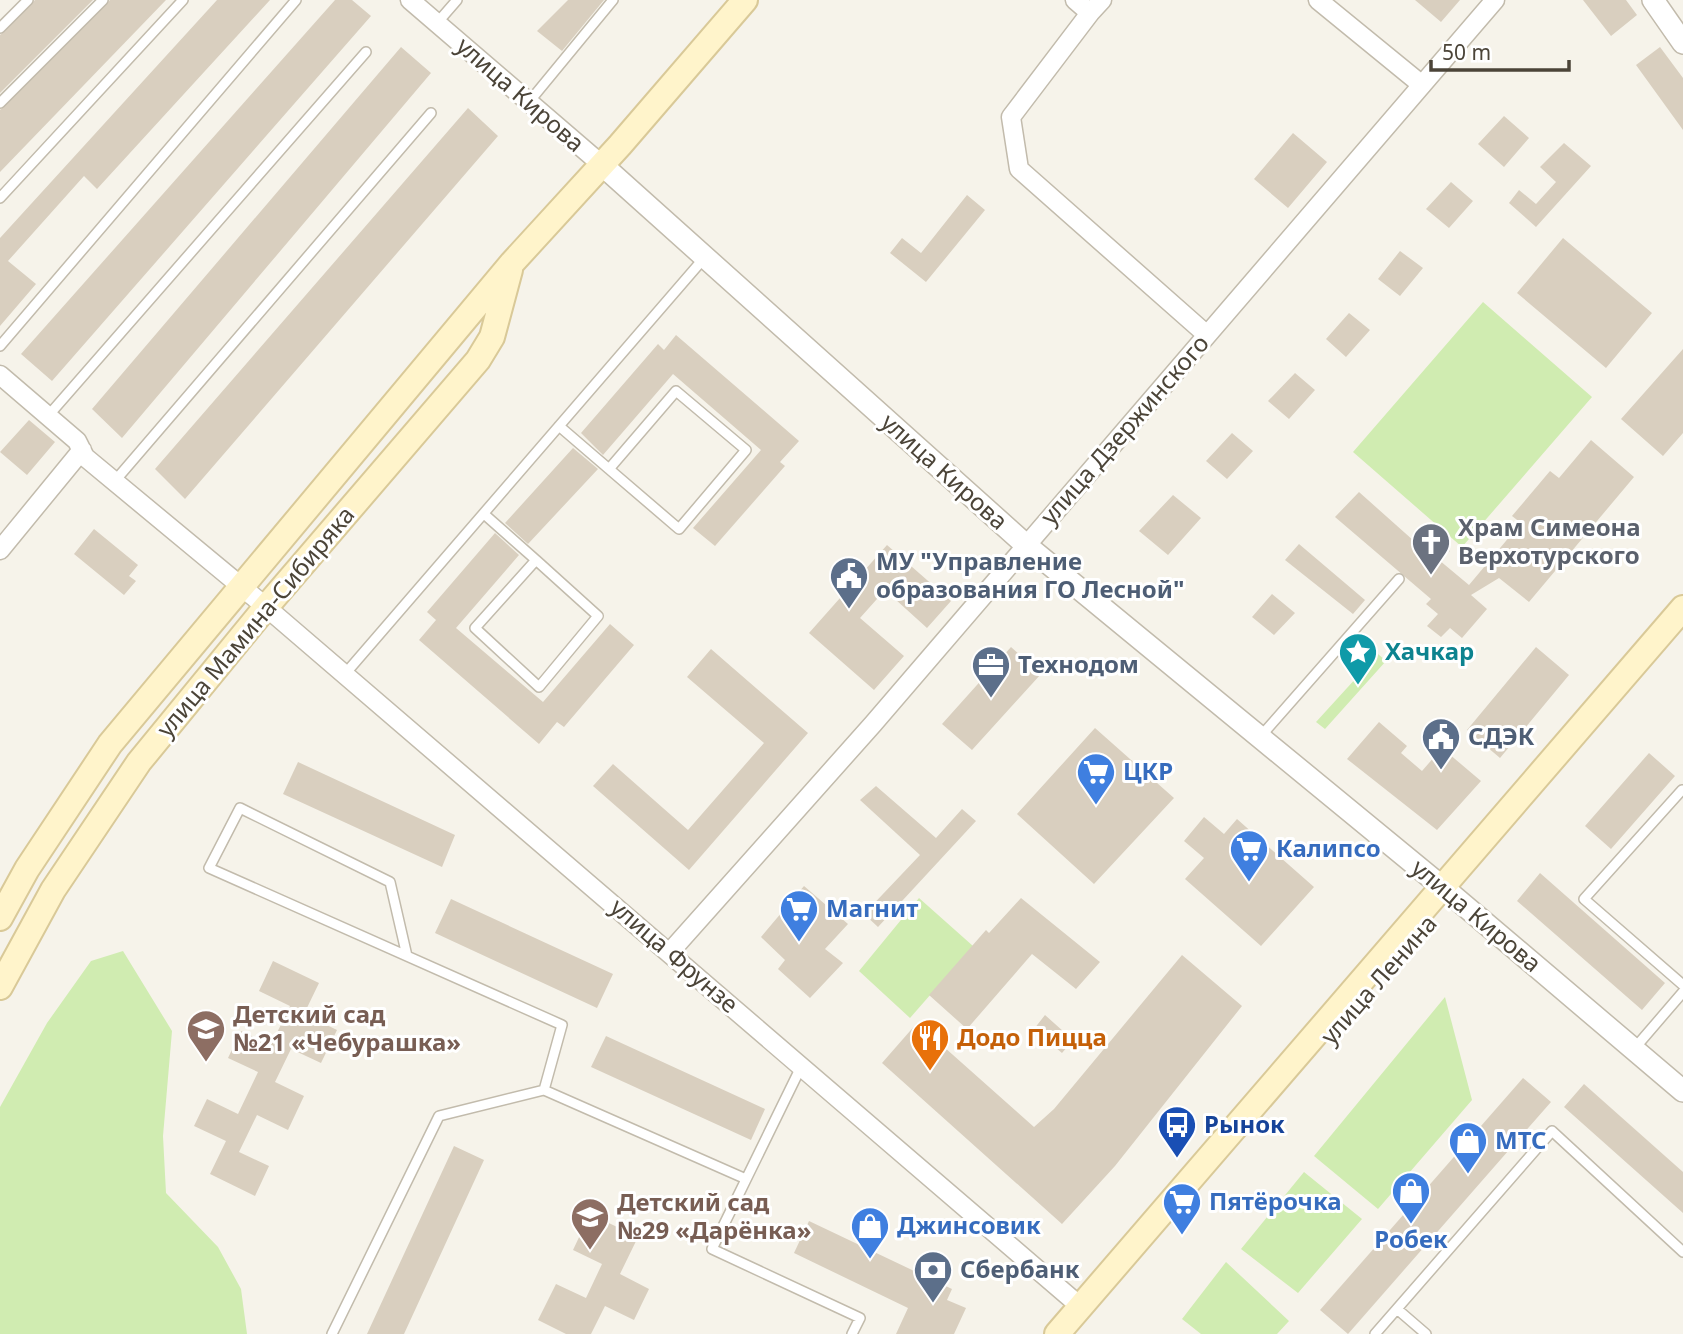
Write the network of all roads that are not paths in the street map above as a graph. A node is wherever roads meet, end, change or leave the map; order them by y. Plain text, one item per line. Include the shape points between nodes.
1 (28, 0) edge
2 (103, 0) edge
3 (183, 0) edge
4 (296, 0) edge
5 (410, 0) edge
6 (457, 0) edge
7 (613, 0) edge
8 (745, 0) edge
9 (1075, 0) edge
10 (1318, 0) edge
11 (1495, 0) edge
12 (1653, 0) edge
13 (1096, 6) edge
14 (437, 23) junction
15 (0, 28) edge
16 (1683, 43) edge
17 (366, 52) dead end
18 (1422, 85) junction
19 (529, 102) junction
20 (0, 103) edge
21 (430, 113) dead end
22 (601, 164) junction
23 (0, 198) edge
24 (705, 257) junction
25 (512, 263) junction
26 (1207, 335) junction
27 (0, 346) edge
28 (0, 375) edge
29 (48, 416) junction
30 (559, 426) junction
31 (82, 450) junction
32 (609, 469) junction
33 (114, 482) junction
34 (484, 514) junction
35 (1026, 545) junction
36 (0, 550) edge
37 (536, 560) junction
38 (1399, 579) dead end
39 (240, 586) junction
40 (266, 607) junction
41 (1683, 608) edge
42 (1683, 625) edge
43 (345, 674) junction
44 (1259, 737) junction
45 (1682, 790) edge
46 (1448, 891) junction
47 (0, 918) edge
48 (670, 952) junction
49 (407, 956) junction
50 (1683, 985) edge
51 (0, 988) edge
52 (1683, 992) edge
53 (1634, 1050) junction
54 (801, 1067) junction
55 (544, 1090) junction
56 (1683, 1091) edge
57 (746, 1179) junction
58 (1683, 1252) edge
59 (1397, 1309) junction
60 (1085, 1311) junction
61 (332, 1334) edge
62 (852, 1334) edge
63 (1058, 1334) edge
64 (1073, 1334) edge
65 (1375, 1334) edge
66 (1426, 1334) edge

1 - 15 lane
2 - 20 lane
3 - 23 lane
4 - 27 lane
5 - 14 street, улица Кирова
6 - 14 lane
7 - 19 lane
8 - 22 main road, улица Мамина-Сибиряка
9 - 13 street
10 - 18 street
11 - 18 street, улица Дзержинского
12 - 16 street
13 - 26 street via 1011,117 1019,169
14 - 19 street, улица Кирова
17 - 29 lane
18 - 26 street, улица Дзержинского
19 - 22 street, улица Кирова
21 - 33 lane
22 - 24 street, улица Кирова
22 - 25 main road, улица Мамина-Сибиряка
24 - 30 lane
24 - 35 street, улица Кирова
25 - 39 main road, улица Мамина-Сибиряка
25 - 40 main road, улица Мамина-Сибиряка via 492,337 478,360
26 - 35 street, улица Дзержинского
28 - 29 street, улица Фрунзе
29 - 31 street, улица Фрунзе
30 - 32 lane
30 - 34 lane
31 - 33 street, улица Фрунзе
31 - 36 street
32 - 32 lane via 676,391 746,450 679,528
33 - 39 street, улица Фрунзе
34 - 37 lane
34 - 43 lane
35 - 44 street, улица Кирова
35 - 48 street, улица Дзержинского
37 - 37 lane via 475,628 538,687 598,616
38 - 44 lane
39 - 40 street, улица Фрунзе
39 - 47 main road, улица Мамина-Сибиряка via 110,744
40 - 43 street, улица Фрунзе
40 - 51 main road, улица Мамина-Сибиряка via 139,762 53,890
41 - 46 main road
42 - 46 main road, улица Ленина
43 - 48 street, улица Фрунзе
44 - 46 street, улица Кирова
45 - 50 lane via 1584,899
46 - 53 street, улица Кирова
46 - 60 main road, улица Ленина
48 - 54 street, улица Фрунзе
49 - 49 lane via 209,868 240,808 390,882
49 - 55 lane via 562,1025
52 - 53 lane
53 - 56 street, улица Кирова
54 - 57 lane
54 - 60 street, улица Фрунзе
55 - 57 lane
55 - 61 lane via 439,1116
57 - 62 lane via 712,1249 860,1318
58 - 59 lane via 1552,1131
59 - 65 lane
59 - 66 lane
60 - 63 main road
60 - 64 main road, улица Ленина

